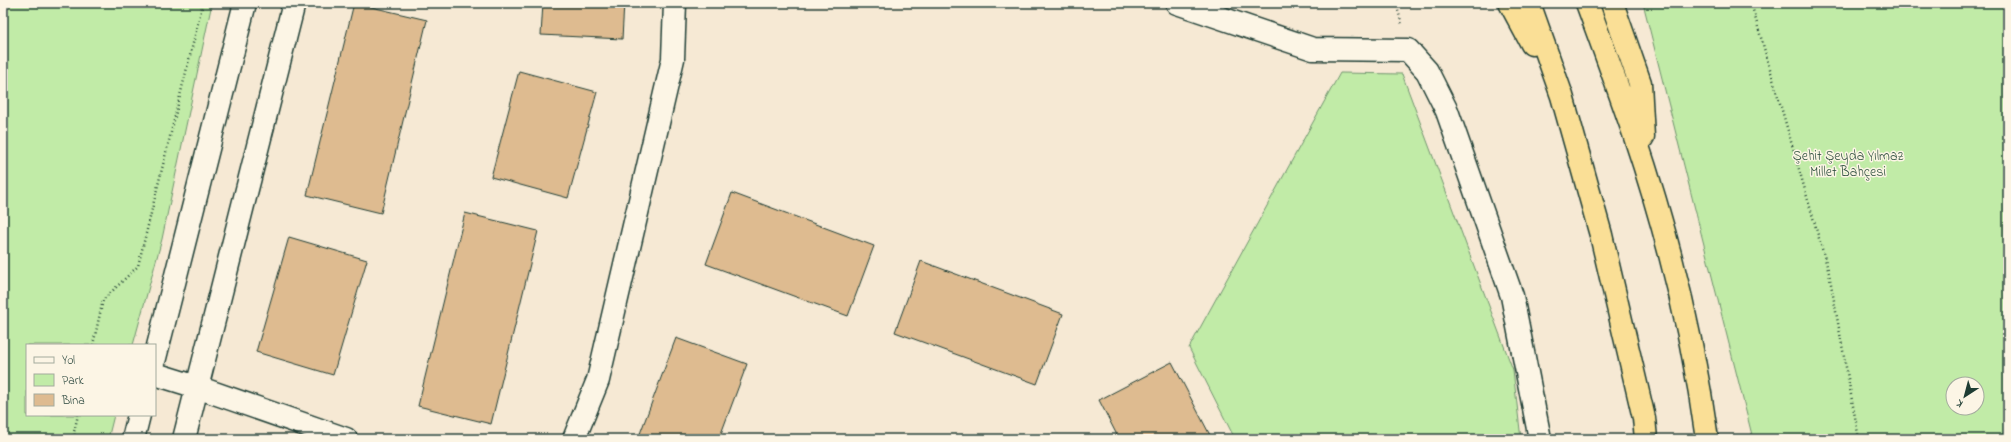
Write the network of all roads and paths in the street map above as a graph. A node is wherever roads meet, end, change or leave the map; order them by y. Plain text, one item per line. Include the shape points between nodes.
1 (203, 3) edge
2 (245, 3) edge
3 (294, 3) edge
4 (675, 3) edge
5 (1177, 3) edge
6 (1510, 3) edge
7 (1529, 3) edge
8 (1587, 3) edge
9 (1612, 3) edge
10 (1751, 3) edge
11 (1562, 96) junction
12 (1644, 168) junction
13 (93, 344) edge
14 (156, 354) edge
15 (156, 374) edge
16 (197, 387) junction
17 (78, 416) edge
18 (139, 416) edge
19 (75, 439) edge
20 (133, 439) edge
21 (184, 439) edge
22 (346, 439) edge
23 (574, 439) edge
24 (1540, 439) edge
25 (1646, 439) edge
26 (1706, 439) edge
27 (1860, 439) edge

1 - 13 path via 138,266 103,300
2 - 14 street
3 - 16 street
4 - 23 street via 673,59 598,380
5 - 24 street via 1313,49 1408,50 1427,71 1447,111 1512,296
6 - 11 highway
7 - 11 highway
8 - 12 highway
9 - 12 highway via 1640,83
10 - 27 path via 1829,273
11 - 25 highway via 1601,235 1644,418
12 - 26 highway via 1676,275
15 - 16 street
16 - 21 street
16 - 22 street
17 - 19 path
18 - 20 street

